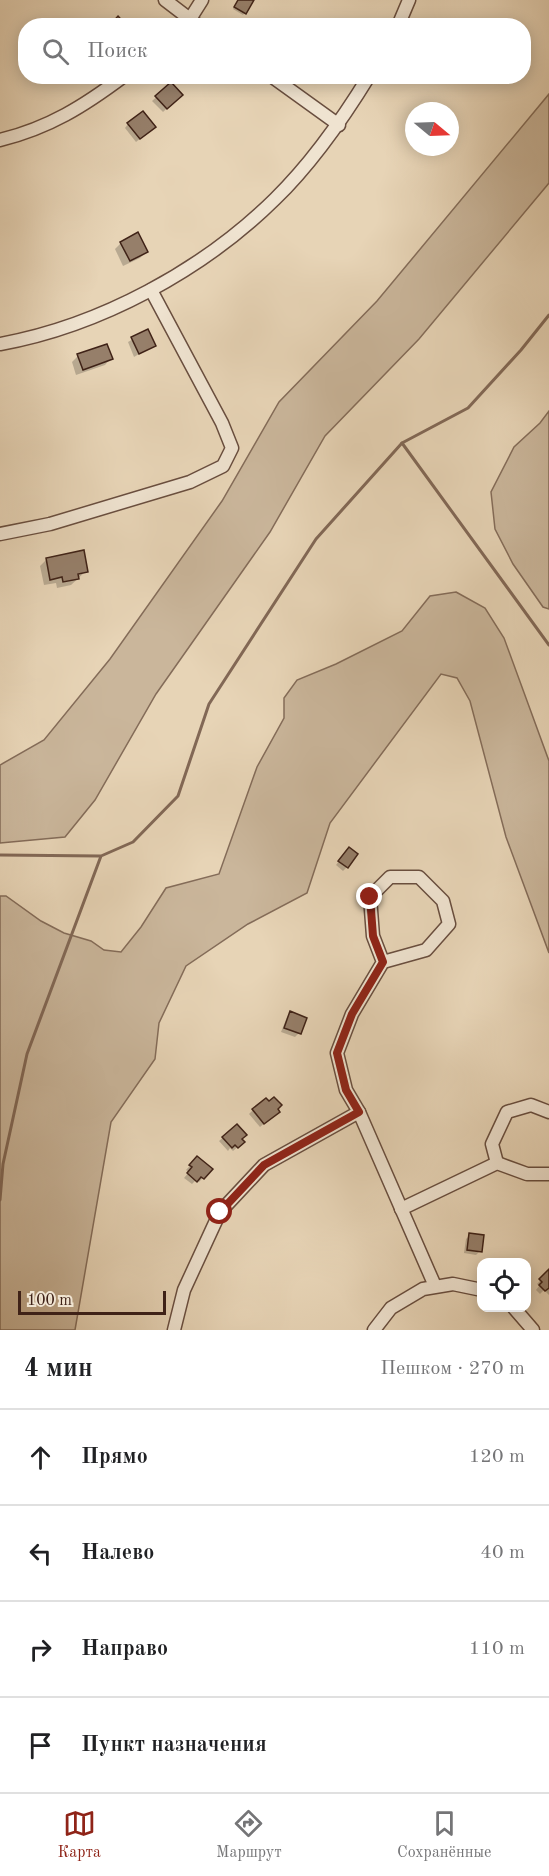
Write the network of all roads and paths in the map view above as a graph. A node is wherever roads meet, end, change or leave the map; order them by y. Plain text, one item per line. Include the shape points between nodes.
1 (165, 0) edge
2 (202, 0) edge
3 (409, 0) edge
4 (185, 18) edge
5 (193, 18) edge
6 (401, 18) edge
7 (114, 84) edge
8 (282, 84) edge
9 (364, 84) edge
10 (339, 125) junction
11 (0, 140) edge
12 (151, 290) junction
13 (0, 344) edge
14 (0, 534) edge
15 (383, 962) junction
16 (359, 1112) junction
17 (549, 1112) edge
18 (497, 1162) junction
19 (549, 1174) edge
20 (401, 1209) junction
21 (435, 1286) junction
22 (477, 1289) edge
23 (517, 1312) edge
24 (174, 1330) edge
25 (374, 1330) edge
26 (533, 1330) edge

1 - 4 street
2 - 5 street
3 - 6 street
7 - 11 street via 89,103 30,133
8 - 10 street
9 - 10 street
10 - 12 street via 268,206 219,248
12 - 13 street via 80,323
12 - 14 street via 222,423 232,448 223,466 190,482 50,524
15 - 15 street via 426,950 448,924 443,901 419,877 390,877 370,897 373,936
15 - 16 street via 352,1014 337,1053 346,1090
16 - 20 street
16 - 24 street via 264,1165 220,1212 184,1290
17 - 18 street via 531,1105 507,1112 492,1144
18 - 19 street via 526,1174
18 - 20 street
20 - 21 street
21 - 22 street via 453,1284
21 - 25 street via 391,1308
23 - 26 street

